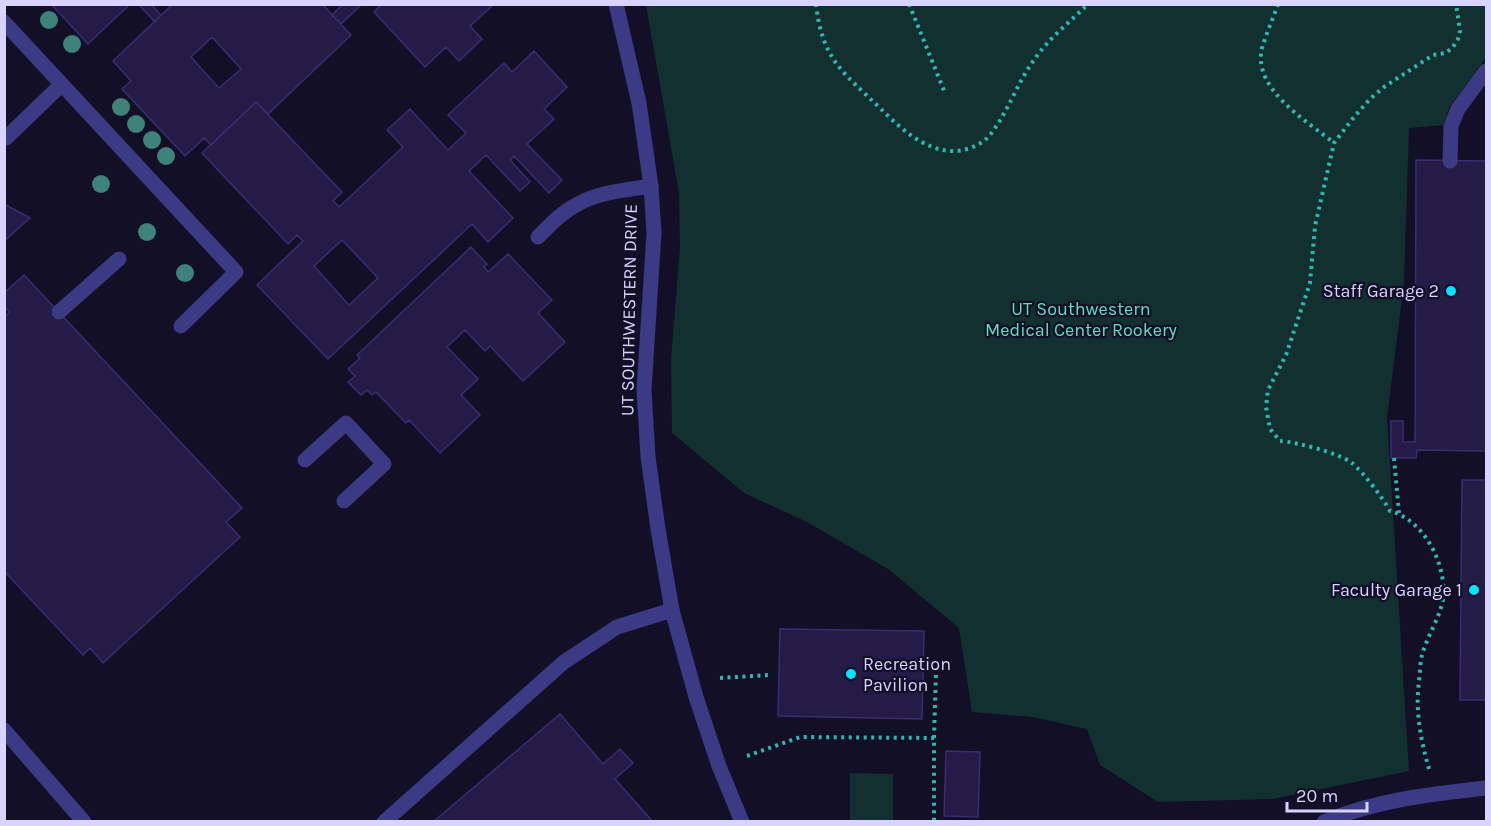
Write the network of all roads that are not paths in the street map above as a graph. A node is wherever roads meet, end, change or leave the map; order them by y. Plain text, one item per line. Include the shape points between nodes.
1 (616, 4) edge
2 (4, 22) edge
3 (1486, 71) edge
4 (61, 85) junction
5 (6, 138) dead end
6 (1450, 161) dead end
7 (651, 186) junction
8 (538, 237) dead end
9 (119, 260) dead end
10 (59, 312) dead end
11 (180, 326) dead end
12 (305, 460) dead end
13 (344, 501) dead end
14 (672, 610) junction
15 (4, 730) edge
16 (1486, 788) edge
17 (84, 822) edge
18 (384, 822) edge
19 (742, 822) edge
20 (1324, 822) edge

1 - 7 street, UT SOUTHWESTERN DRIVE via 639,103
2 - 4 street
3 - 6 street via 1458,109 1451,126
4 - 5 street
4 - 11 street via 236,272
7 - 8 street via 578,203
7 - 14 street, UT SOUTHWESTERN DRIVE via 654,233 644,390 648,457
9 - 10 street
12 - 13 street via 346,423 384,464
14 - 18 street via 616,627 564,662
14 - 19 street, UT SOUTHWESTERN DRIVE via 696,697
15 - 17 street
16 - 20 street via 1387,801

